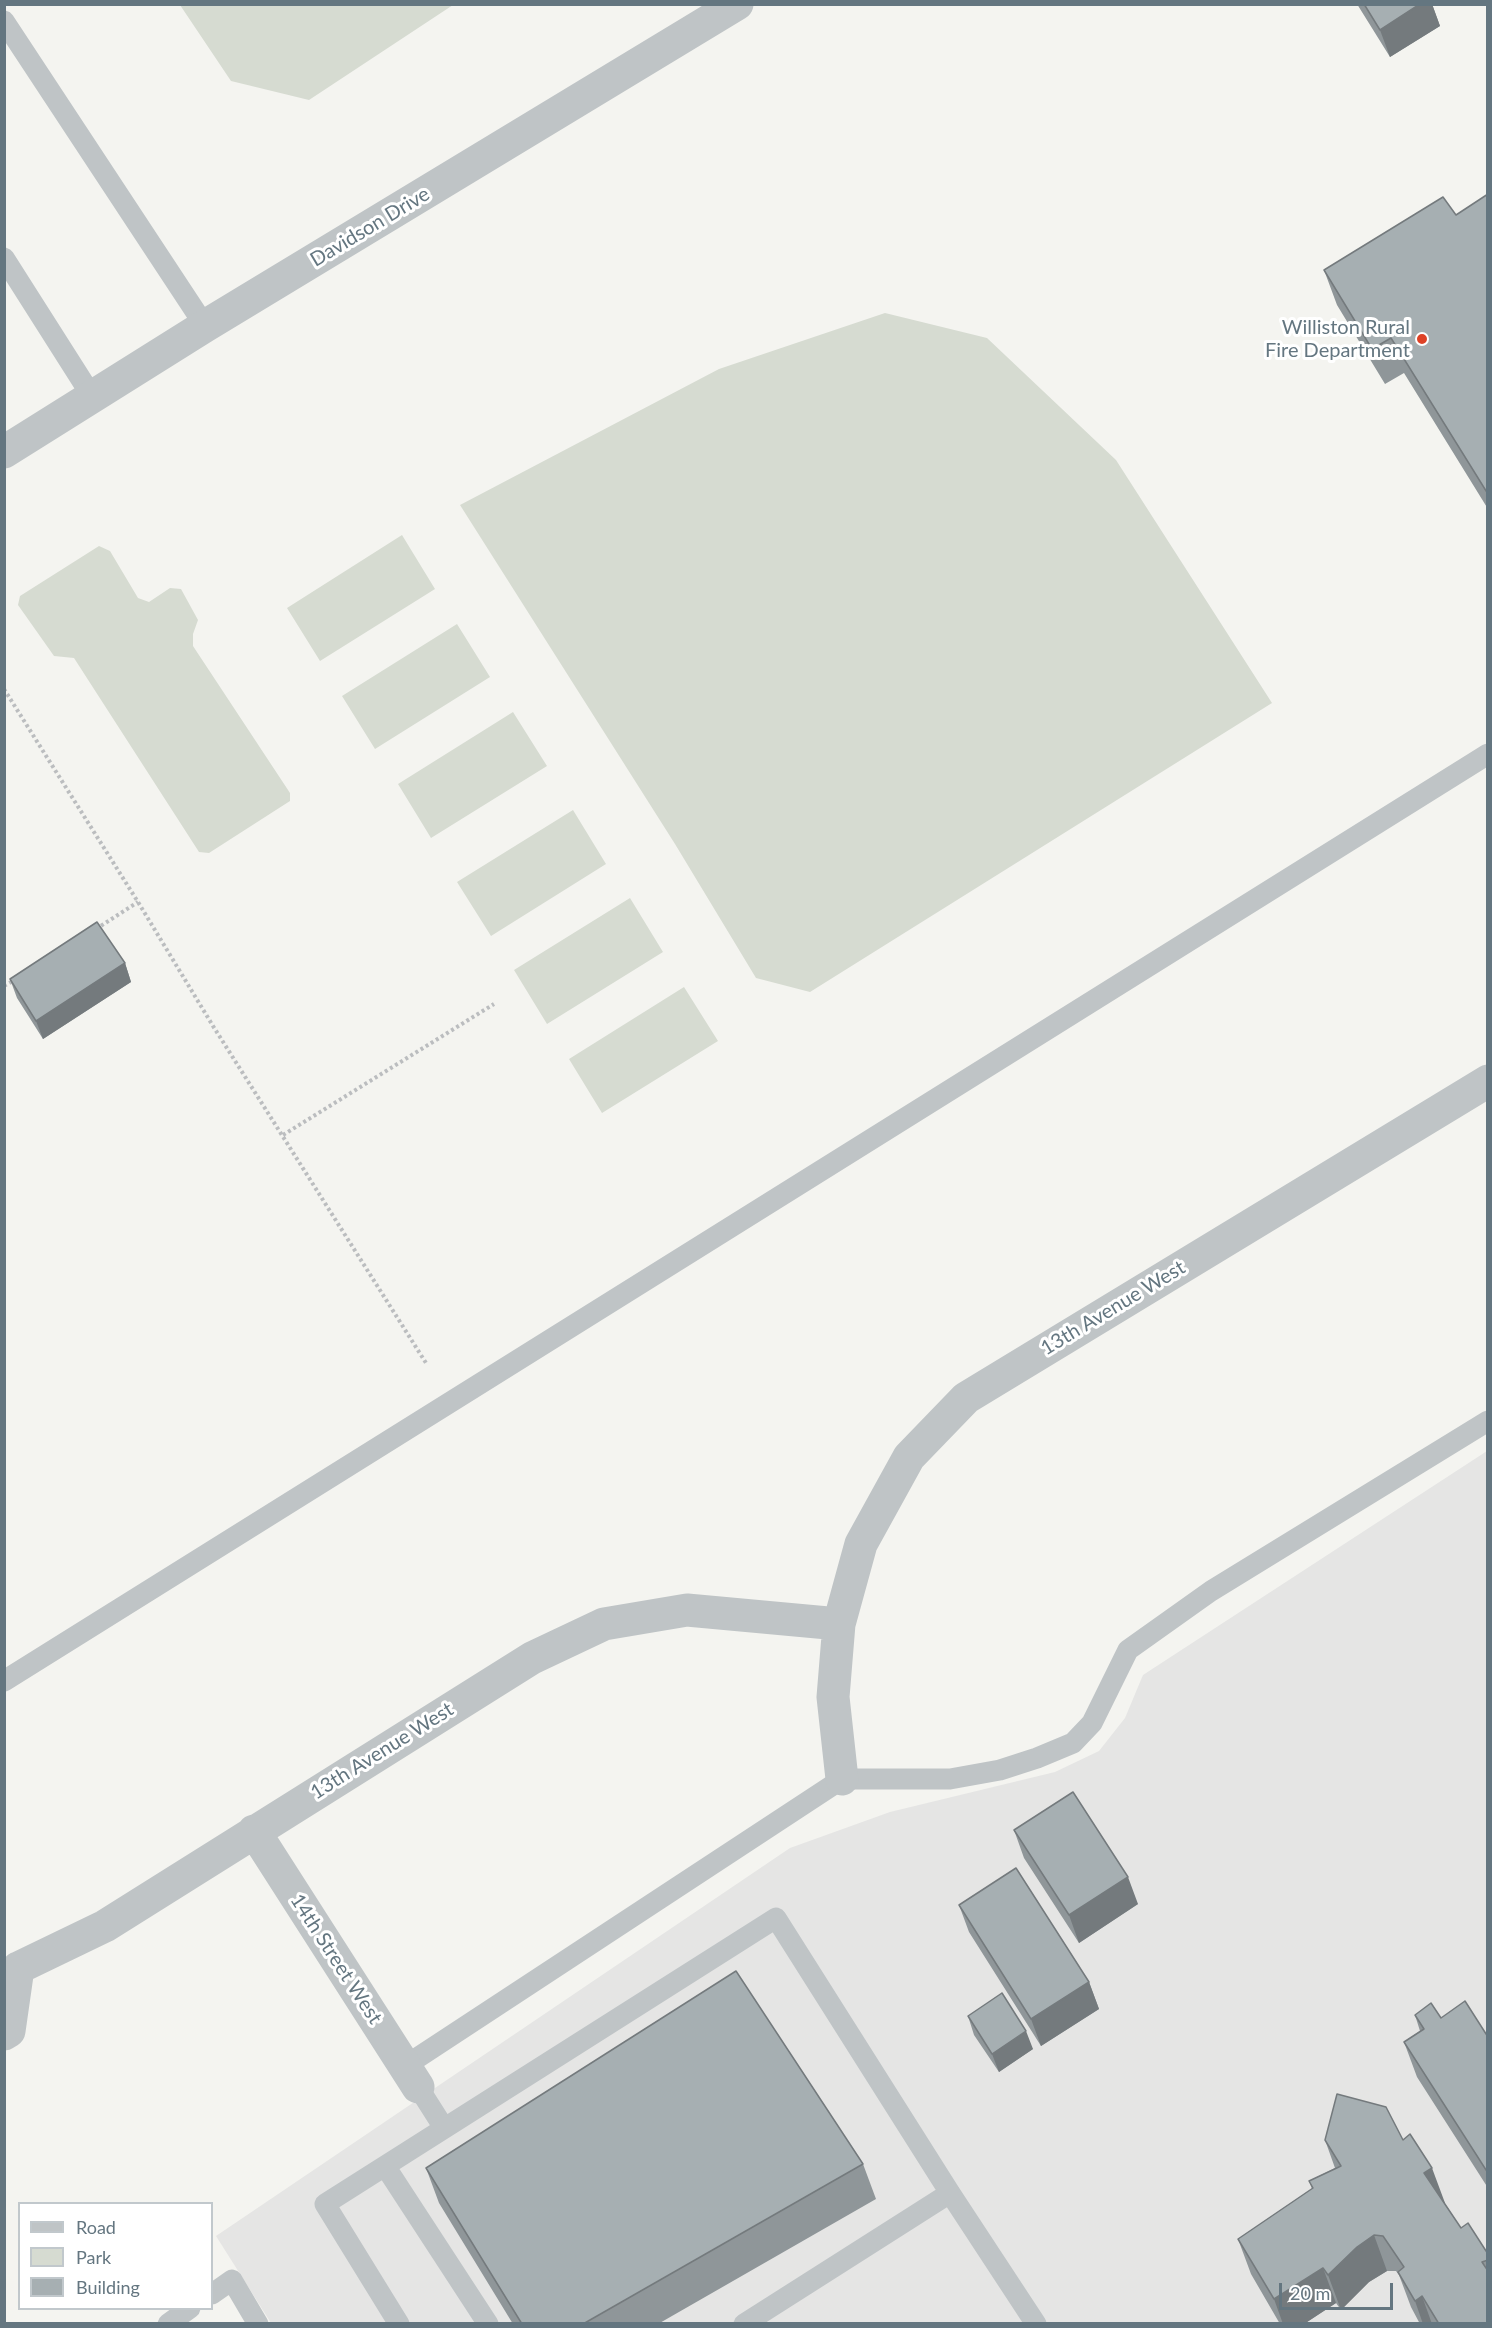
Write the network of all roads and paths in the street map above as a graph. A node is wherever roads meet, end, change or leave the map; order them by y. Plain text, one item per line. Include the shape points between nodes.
1 (737, 4) edge
2 (4, 21) edge
3 (4, 258) edge
4 (205, 326) junction
5 (93, 398) junction
6 (4, 452) edge
7 (4, 689) edge
8 (1488, 754) edge
9 (138, 902) junction
10 (91, 932) edge
11 (14, 980) edge
12 (4, 986) edge
13 (494, 1004) dead end
14 (1488, 1081) edge
15 (283, 1135) junction
16 (426, 1363) dead end
17 (1488, 1421) edge
18 (839, 1624) junction
19 (4, 1681) edge
20 (842, 1779) junction
21 (254, 1831) junction
22 (11, 1960) edge
23 (4, 2034) edge
24 (412, 2077) junction
25 (444, 2128) junction
26 (385, 2166) junction
27 (950, 2193) junction
28 (213, 2293) edge
29 (187, 2310) edge
30 (168, 2324) edge
31 (258, 2324) edge
32 (399, 2324) edge
33 (488, 2324) edge
34 (744, 2324) edge
35 (1036, 2324) edge

1 - 4 street, Davidson Drive
2 - 4 lane
3 - 5 lane
4 - 5 street, Davidson Drive
5 - 6 street, Davidson Drive
7 - 9 path
8 - 19 lane
9 - 10 path
9 - 15 path
11 - 12 path
13 - 15 path
14 - 18 street, 13th Avenue West via 966,1398 909,1457 861,1544
15 - 16 path
17 - 20 lane via 1211,1591 1128,1650 1092,1723 1073,1743 1000,1770 950,1779
18 - 20 street, 13th Avenue West via 833,1697
18 - 21 street, 13th Avenue West via 687,1610 604,1624 532,1658
20 - 24 lane
21 - 22 street, 13th Avenue West via 105,1926
21 - 24 street, 14th Street West
22 - 23 street, 13th Avenue West via 9,2031
24 - 25 lane
25 - 26 lane
25 - 27 lane via 776,1918
26 - 32 lane via 325,2204
26 - 33 lane
27 - 34 lane
27 - 35 lane
28 - 31 lane via 232,2280
29 - 30 lane

